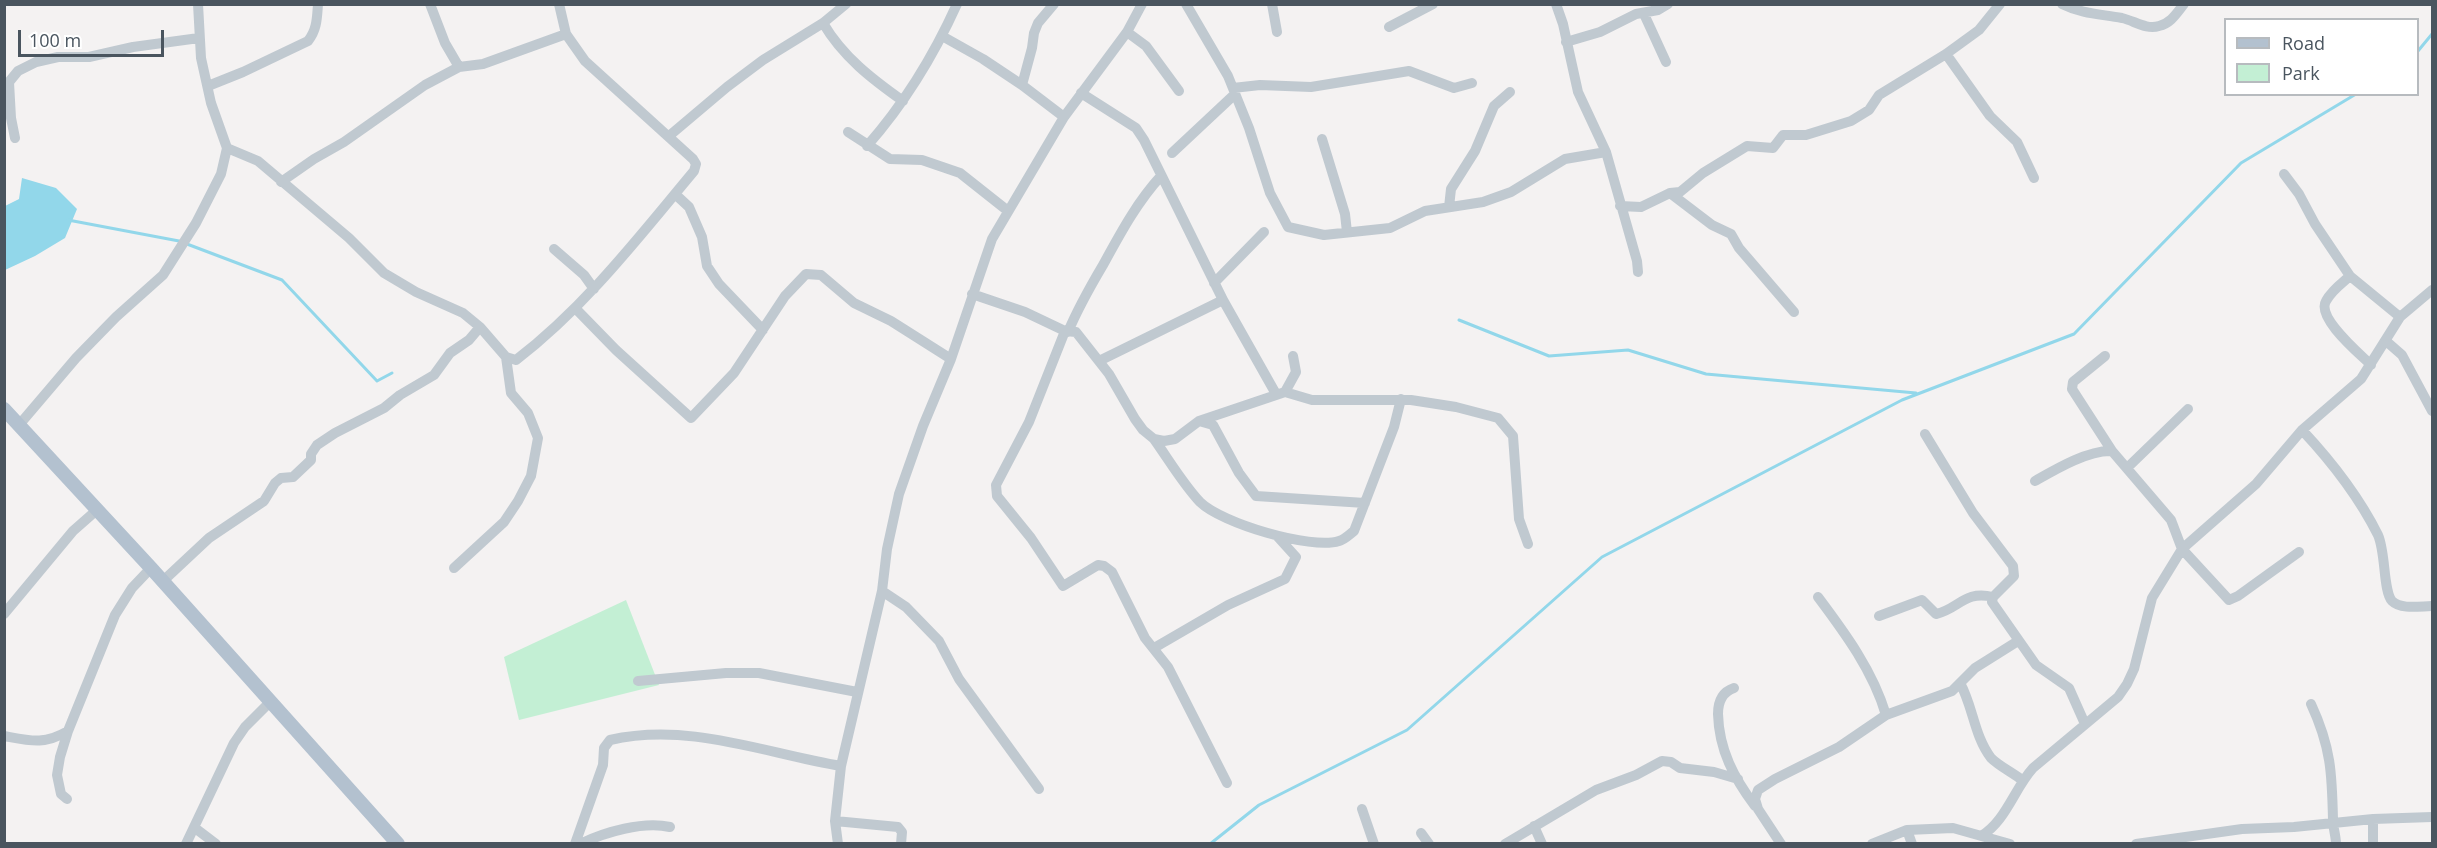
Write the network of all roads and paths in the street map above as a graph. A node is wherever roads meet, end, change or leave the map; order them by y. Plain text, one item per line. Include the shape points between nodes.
1 (198, 4) edge
2 (318, 4) edge
3 (429, 4) edge
4 (560, 4) edge
5 (846, 4) edge
6 (1054, 4) edge
7 (1142, 4) edge
8 (1186, 4) edge
9 (1272, 4) edge
10 (1433, 4) edge
11 (1556, 4) edge
12 (1668, 4) edge
13 (2000, 4) edge
14 (2062, 4) edge
15 (2184, 4) edge
16 (953, 7) edge
17 (1644, 14) junction
18 (823, 23) junction
19 (1389, 27) dead end
20 (1127, 32) junction
21 (1277, 32) dead end
22 (566, 34) junction
23 (942, 36) junction
24 (199, 38) junction
25 (1566, 42) junction
26 (1946, 54) junction
27 (1666, 62) dead end
28 (459, 67) junction
29 (1472, 83) dead end
30 (1022, 85) junction
31 (208, 86) junction
32 (1179, 91) dead end
33 (1234, 91) junction
34 (1510, 92) dead end
35 (1081, 93) junction
36 (903, 102) junction
37 (1064, 117) junction
38 (848, 132) dead end
39 (669, 136) junction
40 (15, 138) dead end
41 (1322, 139) dead end
42 (867, 146) junction
43 (227, 148) junction
44 (1606, 152) junction
45 (1172, 153) dead end
46 (2284, 174) dead end
47 (1161, 176) junction
48 (2034, 178) dead end
49 (281, 182) junction
50 (1670, 193) junction
51 (675, 194) junction
52 (1620, 206) junction
53 (1449, 207) junction
54 (1008, 211) junction
55 (1264, 232) dead end
56 (1347, 232) junction
57 (554, 249) dead end
58 (1638, 272) dead end
59 (2350, 276) junction
60 (1214, 283) junction
61 (594, 289) junction
62 (2433, 290) edge
63 (972, 294) junction
64 (1223, 300) junction
65 (576, 309) junction
66 (1794, 312) dead end
67 (2400, 316) junction
68 (480, 327) junction
69 (764, 330) junction
70 (1066, 331) junction
71 (2386, 341) junction
72 (1293, 356) dead end
73 (2105, 356) dead end
74 (506, 357) junction
75 (951, 359) junction
76 (1100, 361) junction
77 (2371, 365) junction
78 (1281, 393) junction
79 (1401, 399) junction
80 (4, 409) edge
81 (2188, 409) dead end
82 (2433, 411) edge
83 (1199, 421) junction
84 (19, 425) junction
85 (2302, 430) junction
86 (1925, 434) dead end
87 (1154, 439) junction
88 (2112, 451) junction
89 (2127, 468) junction
90 (2035, 481) dead end
91 (1365, 503) junction
92 (98, 509) junction
93 (1277, 536) junction
94 (1528, 544) dead end
95 (2182, 549) junction
96 (2299, 552) dead end
97 (152, 568) junction
98 (454, 568) dead end
99 (163, 581) junction
100 (882, 591) junction
101 (1818, 597) dead end
102 (1993, 597) junction
103 (2433, 606) edge
104 (4, 614) edge
105 (1879, 616) dead end
106 (2018, 641) junction
107 (1154, 648) junction
108 (638, 681) dead end
109 (1960, 682) junction
110 (1734, 688) dead end
111 (857, 692) junction
112 (271, 701) junction
113 (2311, 704) dead end
114 (1886, 715) junction
115 (2085, 724) junction
116 (68, 731) junction
117 (4, 736) edge
118 (841, 766) junction
119 (1738, 779) junction
120 (2022, 780) junction
121 (1227, 783) dead end
122 (1039, 789) dead end
123 (68, 799) dead end
124 (1362, 809) dead end
125 (1758, 809) junction
126 (2433, 818) edge
127 (2373, 819) junction
128 (835, 822) junction
129 (2332, 823) junction
130 (1534, 826) junction
131 (670, 827) dead end
132 (195, 828) junction
133 (1907, 830) junction
134 (1421, 833) dead end
135 (1981, 836) junction
136 (2200, 839) edge
137 (584, 842) edge
138 (186, 843) edge
139 (216, 843) edge
140 (398, 843) edge
141 (575, 843) edge
142 (838, 843) edge
143 (901, 843) edge
144 (1374, 843) edge
145 (1429, 843) edge
146 (1505, 843) edge
147 (1542, 843) edge
148 (1781, 843) edge
149 (1872, 843) edge
150 (1912, 843) edge
151 (2010, 843) edge
152 (2136, 843) edge
153 (2336, 843) edge
154 (2373, 843) edge

1 - 24 street
2 - 31 street via 317,23 308,41
3 - 28 street
4 - 22 street
5 - 18 street
6 - 30 street via 1034,33
7 - 20 street
8 - 33 street
9 - 21 street
10 - 19 street
11 - 25 street
12 - 17 street
13 - 26 street via 1979,30
14 - 15 street via 2075,11 2156,27 2169,23
16 - 23 street
17 - 25 street
17 - 27 street
18 - 36 street via 834,43 853,63
18 - 39 street via 727,87
20 - 32 street via 1146,46
20 - 35 street
22 - 28 street via 483,64
22 - 39 street via 585,61
23 - 30 street
23 - 36 street
24 - 31 street
24 - 40 street via 89,57 58,57 18,70 9,82
25 - 44 street via 1578,92
26 - 48 street via 1990,116 2017,142
26 - 50 street via 1879,95 1869,110 1851,121 1806,135 1783,135 1773,148 1758,145 1738,150 1680,192
28 - 49 street via 425,85
29 - 33 street via 1454,88 1409,71 1311,87 1260,85
30 - 37 street
31 - 43 street
33 - 45 street
33 - 56 street via 1270,193 1288,227 1324,235
34 - 53 street via 1494,106 1475,151 1451,189
35 - 37 street
35 - 47 street via 1136,128
36 - 42 street
37 - 54 street
38 - 42 street
39 - 51 street via 696,164
41 - 56 street
42 - 54 street via 890,159 922,160 960,173
43 - 49 street via 258,161
43 - 84 street via 221,174 163,275 76,358
44 - 52 street
44 - 53 street via 1565,159 1511,192 1483,202
46 - 59 street
47 - 60 street
47 - 70 street via 1117,240
49 - 68 street via 349,238 384,273
50 - 52 street via 1641,207
50 - 66 street via 1731,234
51 - 61 street
51 - 69 street via 689,207 702,237 707,266 719,284
52 - 58 street
53 - 56 street via 1425,211 1390,228
54 - 63 street via 992,239
55 - 60 street
57 - 61 street
59 - 67 street
59 - 77 street via 2325,302 2324,311 2341,336
60 - 64 street
61 - 65 street
62 - 67 street
63 - 70 street
63 - 75 street
64 - 76 street
64 - 78 street
65 - 69 street via 692,418 734,373
65 - 74 street via 516,360
67 - 71 street
68 - 74 street
68 - 99 street via 450,353 434,375 317,445 311,460 293,477 281,478 264,501 209,538
69 - 75 street via 799,281 806,274 818,274 854,303
70 - 76 street via 1076,332
70 - 107 street via 1029,422 1000,473 997,496 1063,586 1098,565 1112,572
71 - 77 street
71 - 82 street via 2402,355
72 - 78 street via 1296,372
73 - 88 street via 2073,382 2072,389
74 - 98 street via 512,393 528,413 538,438 531,476 504,522
75 - 100 street via 899,494
76 - 87 street via 1135,419
77 - 85 street via 2361,379
78 - 79 street via 1312,400
78 - 83 street
79 - 91 street
79 - 94 street via 1498,418 1513,436 1519,519
80 - 84 main road
81 - 89 street
83 - 87 street via 1175,439
83 - 91 street via 1213,425 1256,496
84 - 92 main road
85 - 95 street via 2256,484
85 - 103 street via 2339,475 2378,535 2384,551 2389,597 2394,604
86 - 102 street via 1973,513 2013,566 2014,576
87 - 93 street via 1201,503 1233,523
88 - 89 street
88 - 90 street via 2062,466
89 - 95 street via 2171,520
91 - 93 street via 1354,531 1339,541 1311,542
92 - 97 main road
92 - 104 street via 72,531
93 - 107 street via 1296,556 1285,579 1228,605
95 - 96 street via 2229,600
95 - 115 street via 2152,598 2127,684 2118,697
97 - 99 main road
97 - 116 street via 132,588 115,615
99 - 112 main road
100 - 111 street
100 - 122 street via 906,607 939,641 959,679
101 - 114 street via 1852,644 1876,686
102 - 105 street via 1971,596 1936,614 1922,600
102 - 106 street via 1992,602
106 - 109 street
106 - 115 street via 2036,665 2069,688
107 - 121 street via 1168,667
108 - 111 street via 759,673
109 - 114 street via 1938,698
109 - 120 street via 1983,745 1992,759
110 - 119 street via 1721,698 1718,718 1722,747
111 - 118 street
112 - 132 street via 234,743
112 - 140 main road
113 - 129 street via 2324,732 2330,759
114 - 125 street via 1839,747 1774,778 1758,790
115 - 120 street
116 - 117 street via 39,742
116 - 123 street via 57,775 61,794
118 - 128 street
118 - 141 street via 682,734 610,740 604,748 603,765
119 - 125 street
119 - 130 street via 1662,761 1596,790
120 - 135 street via 1993,829
124 - 144 street
125 - 148 street
126 - 127 street
127 - 129 street
127 - 154 street
128 - 142 street
128 - 143 street via 898,827 902,832
129 - 136 street via 2242,829
129 - 153 street
130 - 146 street
130 - 147 street
131 - 137 street via 657,824
132 - 138 street
132 - 139 street
133 - 135 street via 1953,828
133 - 149 street
133 - 150 street
134 - 145 street
135 - 151 street
136 - 152 street

